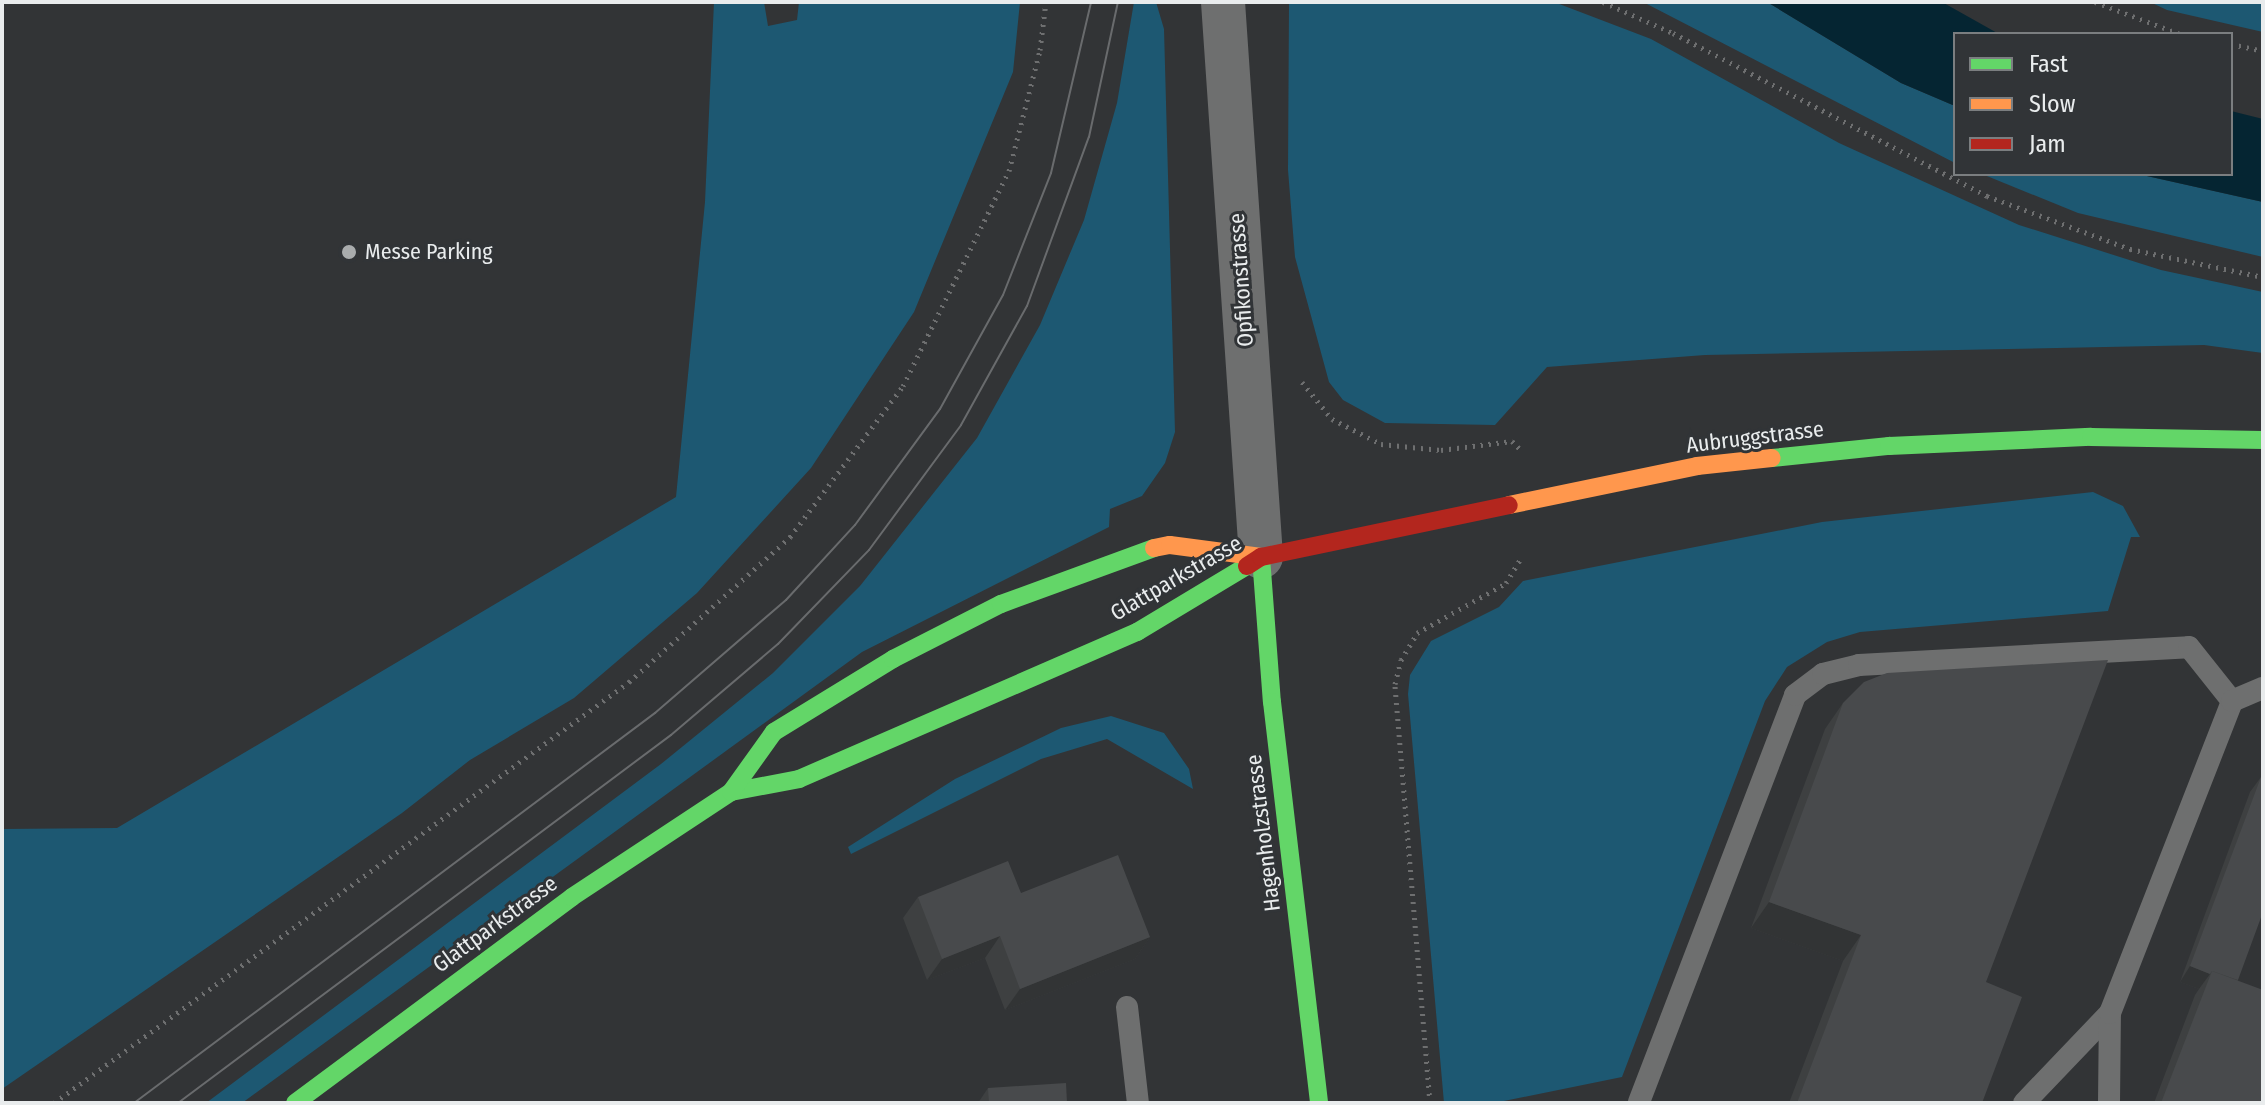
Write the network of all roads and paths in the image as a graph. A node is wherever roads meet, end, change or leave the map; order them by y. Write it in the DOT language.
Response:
graph roads {
  1 [pos="1046,2"];
  2 [pos="1223,2"];
  3 [pos="1603,2"];
  4 [pos="2095,2"];
  5 [pos="2175,32"];
  6 [pos="2233,44"];
  7 [pos="2263,51"];
  8 [pos="2263,277"];
  9 [pos="1312,392"];
  10 [pos="2263,440"];
  11 [pos="1560,491"];
  12 [pos="1261,557"];
  13 [pos="2263,688"];
  14 [pos="2232,701"];
  15 [pos="731,792"];
  16 [pos="1127,1007"];
  17 [pos="2110,1013"];
  18 [pos="1639,1102"];
  19 [pos="54,1103"];
  20 [pos="295,1103"];
  21 [pos="1138,1103"];
  22 [pos="1319,1103"];
  23 [pos="1430,1103"];
  24 [pos="2024,1103"];
  25 [pos="2109,1103"];
  1 -- 19 [label="path"];
  2 -- 12 [label="street, Opfikonstrasse"];
  3 -- 8 [label="path"];
  4 -- 5 [label="path"];
  6 -- 7 [label="path"];
  9 -- 11 [label="path"];
  10 -- 11 [label="street, Aubruggstrasse"];
  11 -- 12 [label="street, Aubruggstrasse"];
  11 -- 23 [label="path"];
  12 -- 15 [label="street, Glattparkstrasse"];
  12 -- 15 [label="street, Glattparkstrasse"];
  12 -- 22 [label="street, Hagenholzstrasse"];
  13 -- 14 [label="lane"];
  14 -- 17 [label="lane"];
  14 -- 18 [label="lane"];
  15 -- 20 [label="street, Glattparkstrasse"];
  16 -- 21 [label="lane"];
  17 -- 24 [label="lane"];
  17 -- 25 [label="lane"];
}
